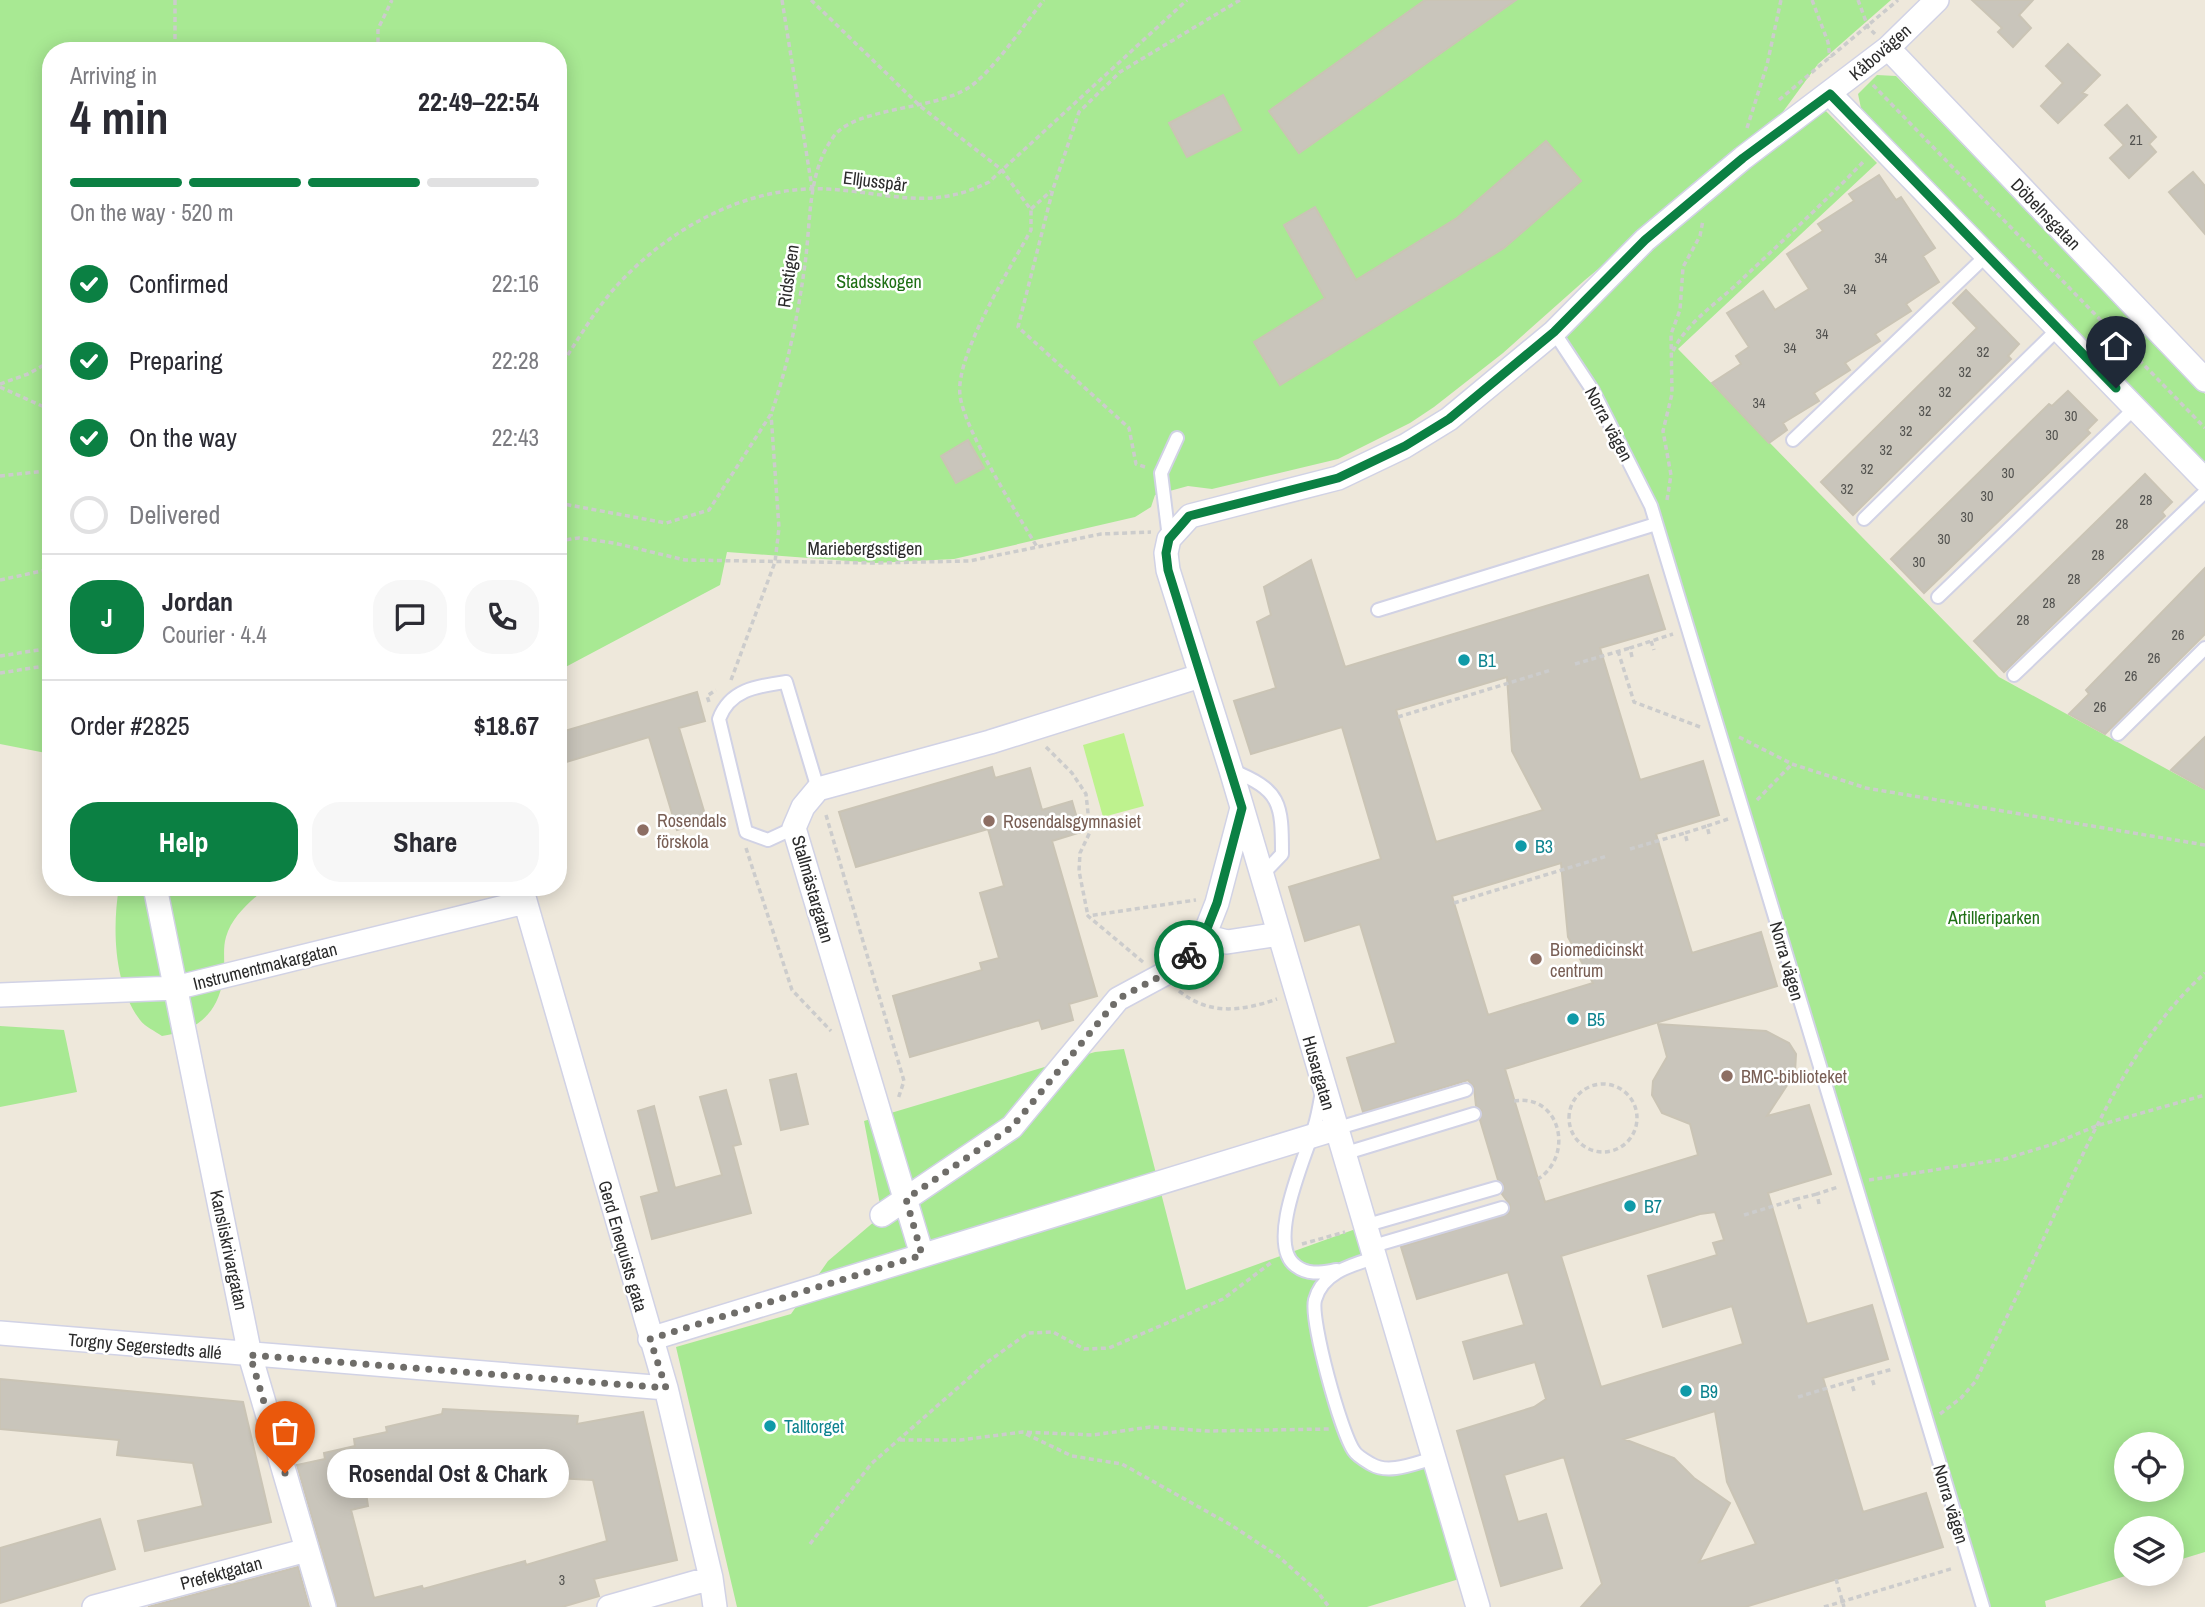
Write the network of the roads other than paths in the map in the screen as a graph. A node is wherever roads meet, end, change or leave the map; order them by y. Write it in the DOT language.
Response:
graph roads {
  1 [pos="1937,0"];
  2 [pos="1888,48"];
  3 [pos="1830,94"];
  4 [pos="1988,254"];
  5 [pos="2059,328"];
  6 [pos="1554,332"];
  7 [pos="2205,380"];
  8 [pos="2136,407"];
  9 [pos="1177,438"];
  10 [pos="1793,440"];
  11 [pos="2205,480"];
  12 [pos="2205,492"];
  13 [pos="1864,519"];
  14 [pos="1658,530"];
  15 [pos="1169,539"];
  16 [pos="1938,597"];
  17 [pos="1378,610"];
  18 [pos="2205,648"];
  19 [pos="2014,675"];
  20 [pos="1200,676"];
  21 [pos="2118,734"];
  22 [pos="1231,770"];
  23 [pos="818,789"];
  24 [pos="1242,808"];
  25 [pos="794,828"];
  26 [pos="1262,875"];
  27 [pos="157,896"];
  28 [pos="519,896"];
  29 [pos="523,896"];
  30 [pos="1279,934"];
  31 [pos="1204,936"];
  32 [pos="175,988"];
  33 [pos="0,995"];
  34 [pos="1323,1086"];
  35 [pos="1466,1090"];
  36 [pos="1474,1114"];
  37 [pos="1335,1129"];
  38 [pos="1312,1136"];
  39 [pos="1343,1154"];
  40 [pos="1496,1188"];
  41 [pos="906,1199"];
  42 [pos="1502,1208"];
  43 [pos="882,1215"];
  44 [pos="1369,1244"];
  45 [pos="922,1255"];
  46 [pos="1341,1270"];
  47 [pos="0,1333"];
  48 [pos="650,1339"];
  49 [pos="250,1355"];
  50 [pos="666,1388"];
  51 [pos="1434,1458"];
  52 [pos="307,1550"];
  53 [pos="711,1578"];
  54 [pos="94,1607"];
  55 [pos="324,1607"];
  56 [pos="609,1607"];
  57 [pos="715,1607"];
  58 [pos="1478,1607"];
  59 [pos="1983,1607"];
  1 -- 2 [label="street, Kåbovägen"];
  2 -- 3 [label="street, Kåbovägen"];
  2 -- 7 [label="street, Döbelnsgatan"];
  3 -- 4 [label="street"];
  3 -- 6 [label="street, Kåbovägen"];
  4 -- 5 [label="street"];
  4 -- 10 [label="lane"];
  5 -- 8 [label="street"];
  5 -- 13 [label="lane"];
  6 -- 14 [label="lane, Norra vägen"];
  6 -- 15 [label="street, Kåbovägen"];
  8 -- 11 [label="street"];
  8 -- 16 [label="lane"];
  9 -- 15 [label="lane"];
  12 -- 19 [label="lane"];
  14 -- 17 [label="lane"];
  14 -- 59 [label="lane, Norra vägen"];
  15 -- 20 [label="street, Husargatan"];
  18 -- 21 [label="lane"];
  20 -- 22 [label="street, Husargatan"];
  20 -- 23 [label="street"];
  22 -- 24 [label="street, Husargatan"];
  22 -- 26 [label="lane"];
  23 -- 25 [label="street, Stallmästargatan"];
  23 -- 25 [label="lane"];
  24 -- 26 [label="street, Husargatan"];
  24 -- 31 [label="street"];
  25 -- 41 [label="street, Stallmästargatan"];
  26 -- 30 [label="street, Husargatan"];
  27 -- 32 [label="street, Kansliskrivargatan"];
  28 -- 32 [label="street, Instrumentmakargatan"];
  29 -- 48 [label="street, Gerd Enequists gata"];
  30 -- 31 [label="street"];
  30 -- 34 [label="street, Husargatan"];
  31 -- 41 [label="street"];
  32 -- 33 [label="street, Instrumentmakargatan"];
  32 -- 49 [label="street, Kansliskrivargatan"];
  34 -- 37 [label="street, Husargatan"];
  34 -- 38 [label="lane"];
  35 -- 37 [label="lane"];
  36 -- 39 [label="lane"];
  37 -- 38 [label="street"];
  37 -- 39 [label="street, Husargatan"];
  38 -- 45 [label="street"];
  38 -- 46 [label="lane"];
  39 -- 44 [label="street, Husargatan"];
  40 -- 44 [label="lane"];
  41 -- 43 [label="street"];
  41 -- 45 [label="street, Stallmästargatan"];
  42 -- 44 [label="lane"];
  44 -- 46 [label="lane"];
  44 -- 51 [label="street, Husargatan"];
  45 -- 48 [label="street"];
  46 -- 51 [label="lane"];
  47 -- 49 [label="street, Torgny Segerstedts allé"];
  48 -- 50 [label="street, Gerd Enequists gata"];
  49 -- 50 [label="street, Torgny Segerstedts allé"];
  49 -- 52 [label="street, Kansliskrivargatan"];
  50 -- 53 [label="street, Gerd Enequists gata"];
  51 -- 58 [label="street, Husargatan"];
  52 -- 54 [label="street, Prefektgatan"];
  52 -- 55 [label="street, Kansliskrivargatan"];
  53 -- 56 [label="street"];
  53 -- 57 [label="street, Gerd Enequists gata"];
}
